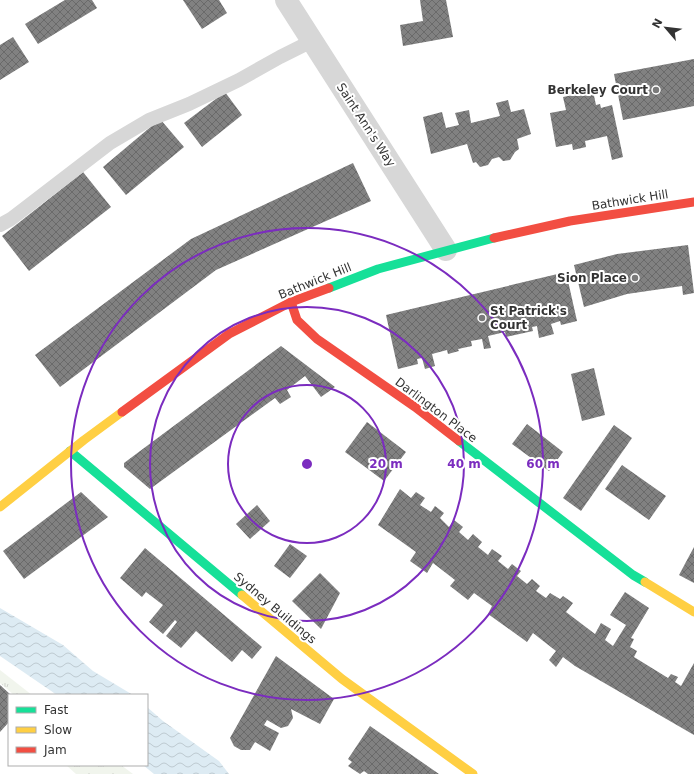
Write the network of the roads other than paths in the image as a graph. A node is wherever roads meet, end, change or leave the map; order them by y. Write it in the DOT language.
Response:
graph roads {
  1 [pos="286,0"];
  2 [pos="312,41"];
  3 [pos="694,202"];
  4 [pos="0,225"];
  5 [pos="446,250"];
  6 [pos="291,302"];
  7 [pos="70,452"];
  8 [pos="0,507"];
  9 [pos="694,612"];
  10 [pos="473,774"];
  1 -- 2 [label="street, Saint Ann's Way"];
  2 -- 4 [label="lane"];
  2 -- 5 [label="street, Saint Ann's Way"];
  3 -- 5 [label="street, Bathwick Hill"];
  5 -- 6 [label="street, Bathwick Hill"];
  6 -- 7 [label="street, Bathwick Hill"];
  6 -- 9 [label="street, Darlington Place"];
  7 -- 8 [label="street, Bathwick Hill"];
  7 -- 10 [label="street, Sydney Buildings"];
}
